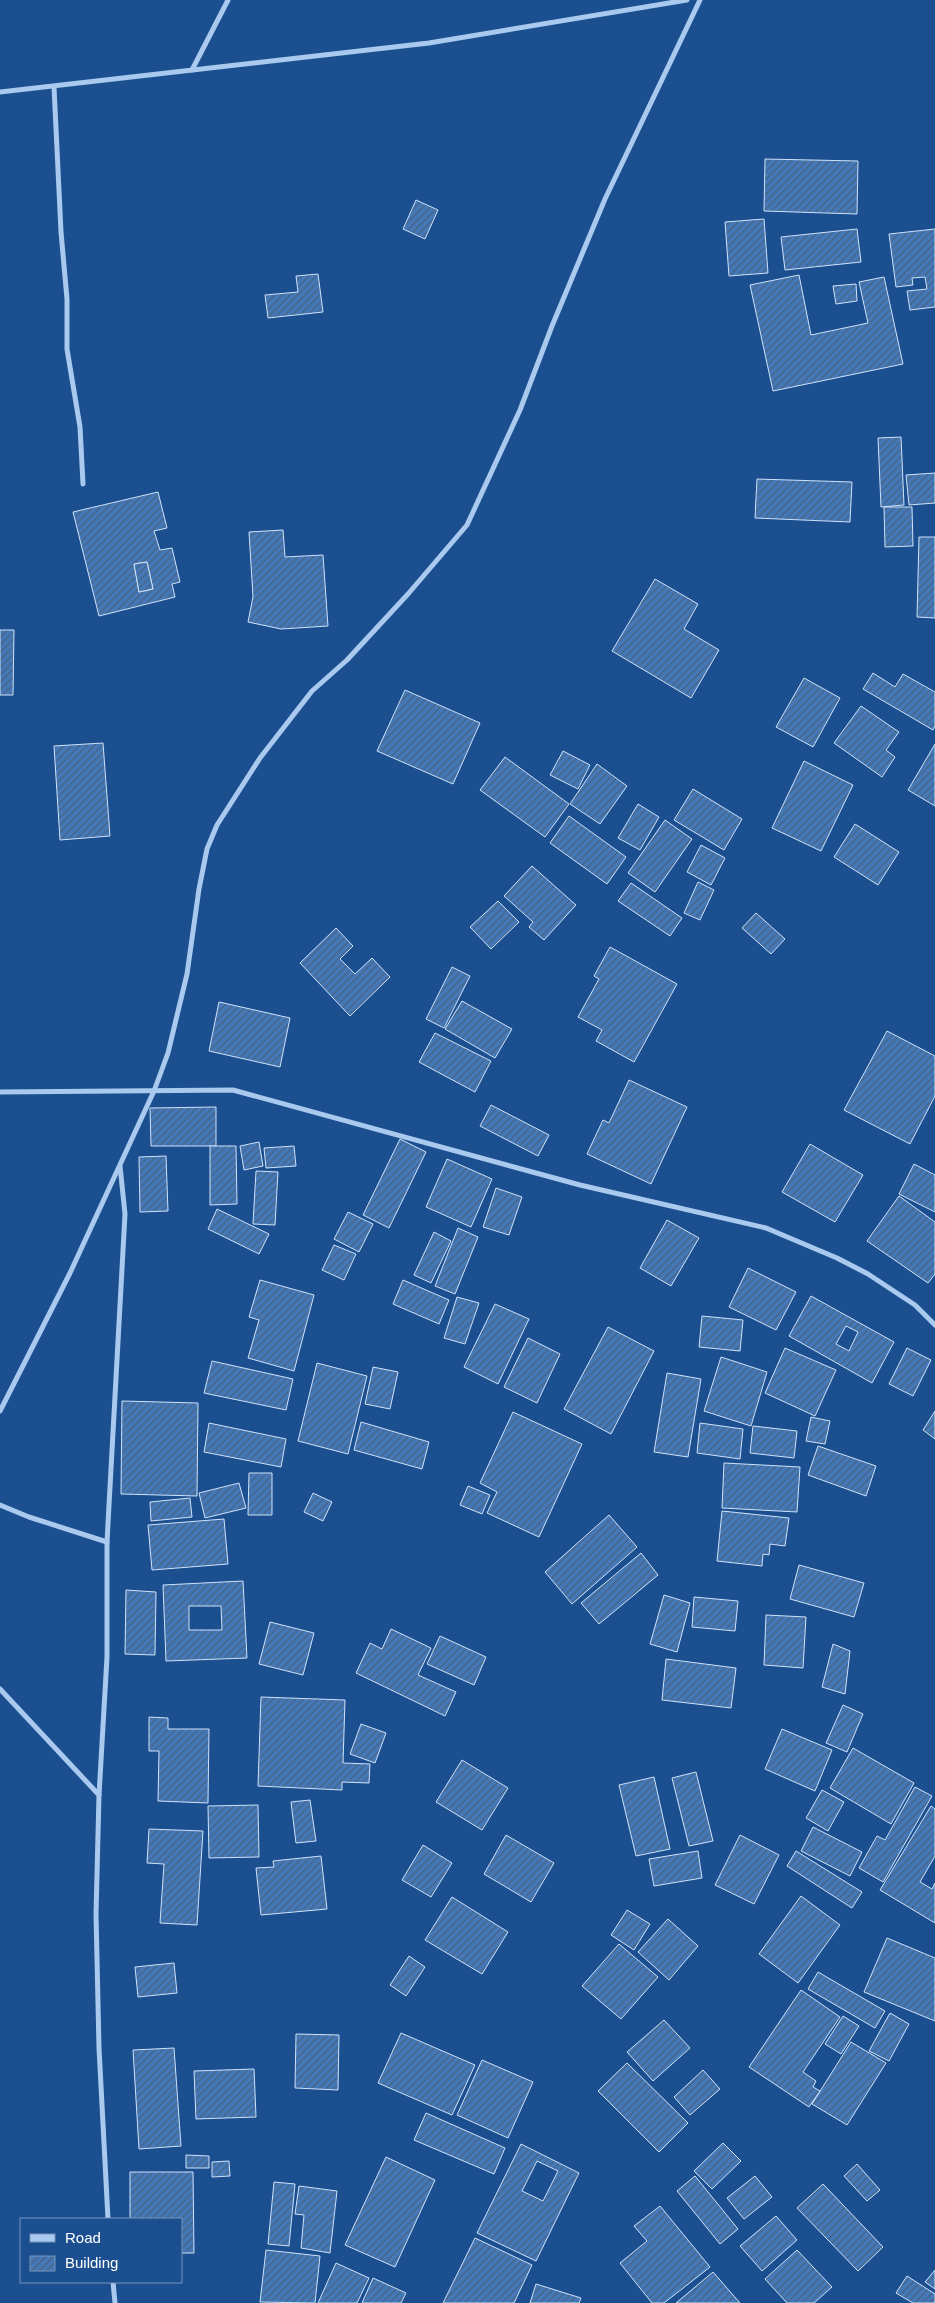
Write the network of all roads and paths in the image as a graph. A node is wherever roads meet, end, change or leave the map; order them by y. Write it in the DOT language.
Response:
graph roads {
  1 [pos="228,0"];
  2 [pos="687,0"];
  3 [pos="700,0"];
  4 [pos="192,70"];
  5 [pos="54,87"];
  6 [pos="0,92"];
  7 [pos="83,484"];
  8 [pos="154,1091"];
  9 [pos="0,1092"];
  10 [pos="120,1165"];
  11 [pos="935,1325"];
  12 [pos="0,1410"];
  13 [pos="0,1505"];
  14 [pos="107,1542"];
  15 [pos="0,1688"];
  16 [pos="99,1795"];
  17 [pos="108,2218"];
  18 [pos="113,2283"];
  19 [pos="115,2303"];
  1 -- 4 [label="street"];
  2 -- 4 [label="street"];
  3 -- 8 [label="street"];
  4 -- 5 [label="street"];
  5 -- 6 [label="street"];
  5 -- 7 [label="street"];
  8 -- 9 [label="street"];
  8 -- 10 [label="street"];
  8 -- 11 [label="street"];
  10 -- 12 [label="street"];
  10 -- 14 [label="street"];
  13 -- 14 [label="street"];
  14 -- 16 [label="street"];
  15 -- 16 [label="street"];
  16 -- 17 [label="street"];
  18 -- 19 [label="street"];
}
